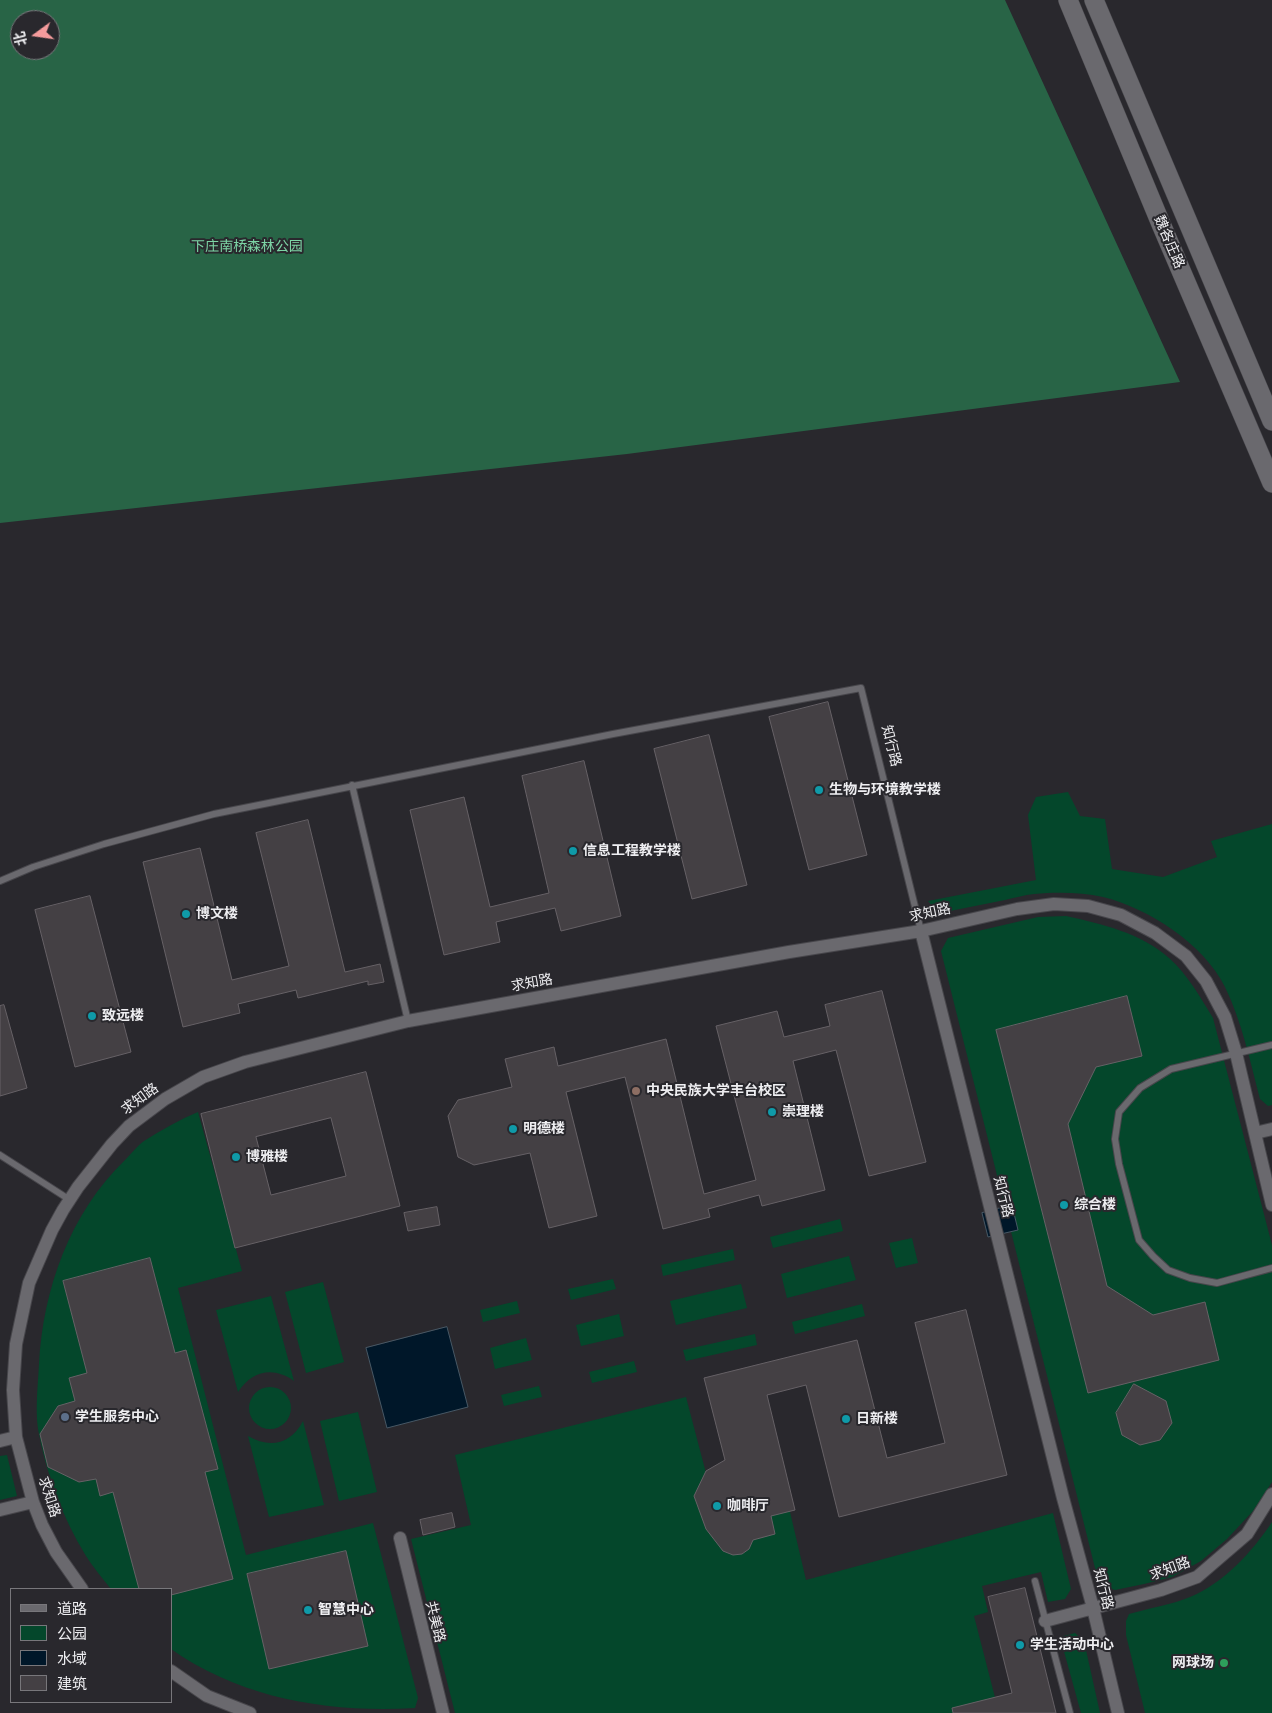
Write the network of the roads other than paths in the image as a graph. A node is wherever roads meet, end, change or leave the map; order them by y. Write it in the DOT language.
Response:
graph roads {
  1 [pos="1068,0"];
  2 [pos="1094,0"];
  3 [pos="1272,422"];
  4 [pos="1272,483"];
  5 [pos="352,785"];
  6 [pos="0,881"];
  7 [pos="921,931"];
  8 [pos="408,1021"];
  9 [pos="1272,1045"];
  10 [pos="1236,1054"];
  11 [pos="1272,1129"];
  12 [pos="1255,1133"];
  13 [pos="0,1155"];
  14 [pos="1269,1181"];
  15 [pos="70,1200"];
  16 [pos="1272,1205"];
  17 [pos="1272,1268"];
  18 [pos="16,1437"];
  19 [pos="0,1441"];
  20 [pos="1271,1497"];
  21 [pos="33,1502"];
  22 [pos="0,1510"];
  23 [pos="400,1538"];
  24 [pos="1035,1581"];
  25 [pos="81,1588"];
  26 [pos="1093,1608"];
  27 [pos="1045,1621"];
  28 [pos="172,1672"];
  29 [pos="250,1713"];
  30 [pos="443,1713"];
  31 [pos="1070,1713"];
  32 [pos="1118,1713"];
  1 -- 4 [label="main road, 魏各庄路"];
  2 -- 3 [label="main road, 魏各庄路"];
  5 -- 6 [label="lane"];
  5 -- 7 [label="lane, 知行路"];
  5 -- 8 [label="lane"];
  7 -- 8 [label="street, 求知路"];
  7 -- 10 [label="street, 求知路"];
  7 -- 26 [label="street, 知行路"];
  8 -- 15 [label="street, 求知路"];
  9 -- 10 [label="lane"];
  10 -- 12 [label="street, 求知路"];
  10 -- 17 [label="lane"];
  11 -- 12 [label="street"];
  12 -- 14 [label="street, 求知路"];
  13 -- 15 [label="lane"];
  14 -- 16 [label="street, 求知路"];
  15 -- 18 [label="street, 求知路"];
  18 -- 19 [label="street"];
  18 -- 21 [label="street, 求知路"];
  20 -- 26 [label="street, 求知路"];
  21 -- 22 [label="street"];
  21 -- 25 [label="street, 求知路"];
  23 -- 30 [label="street, 共美路"];
  24 -- 27 [label="lane"];
  26 -- 27 [label="street, 求知路"];
  26 -- 32 [label="street, 知行路"];
  27 -- 31 [label="lane"];
  28 -- 29 [label="street"];
}
